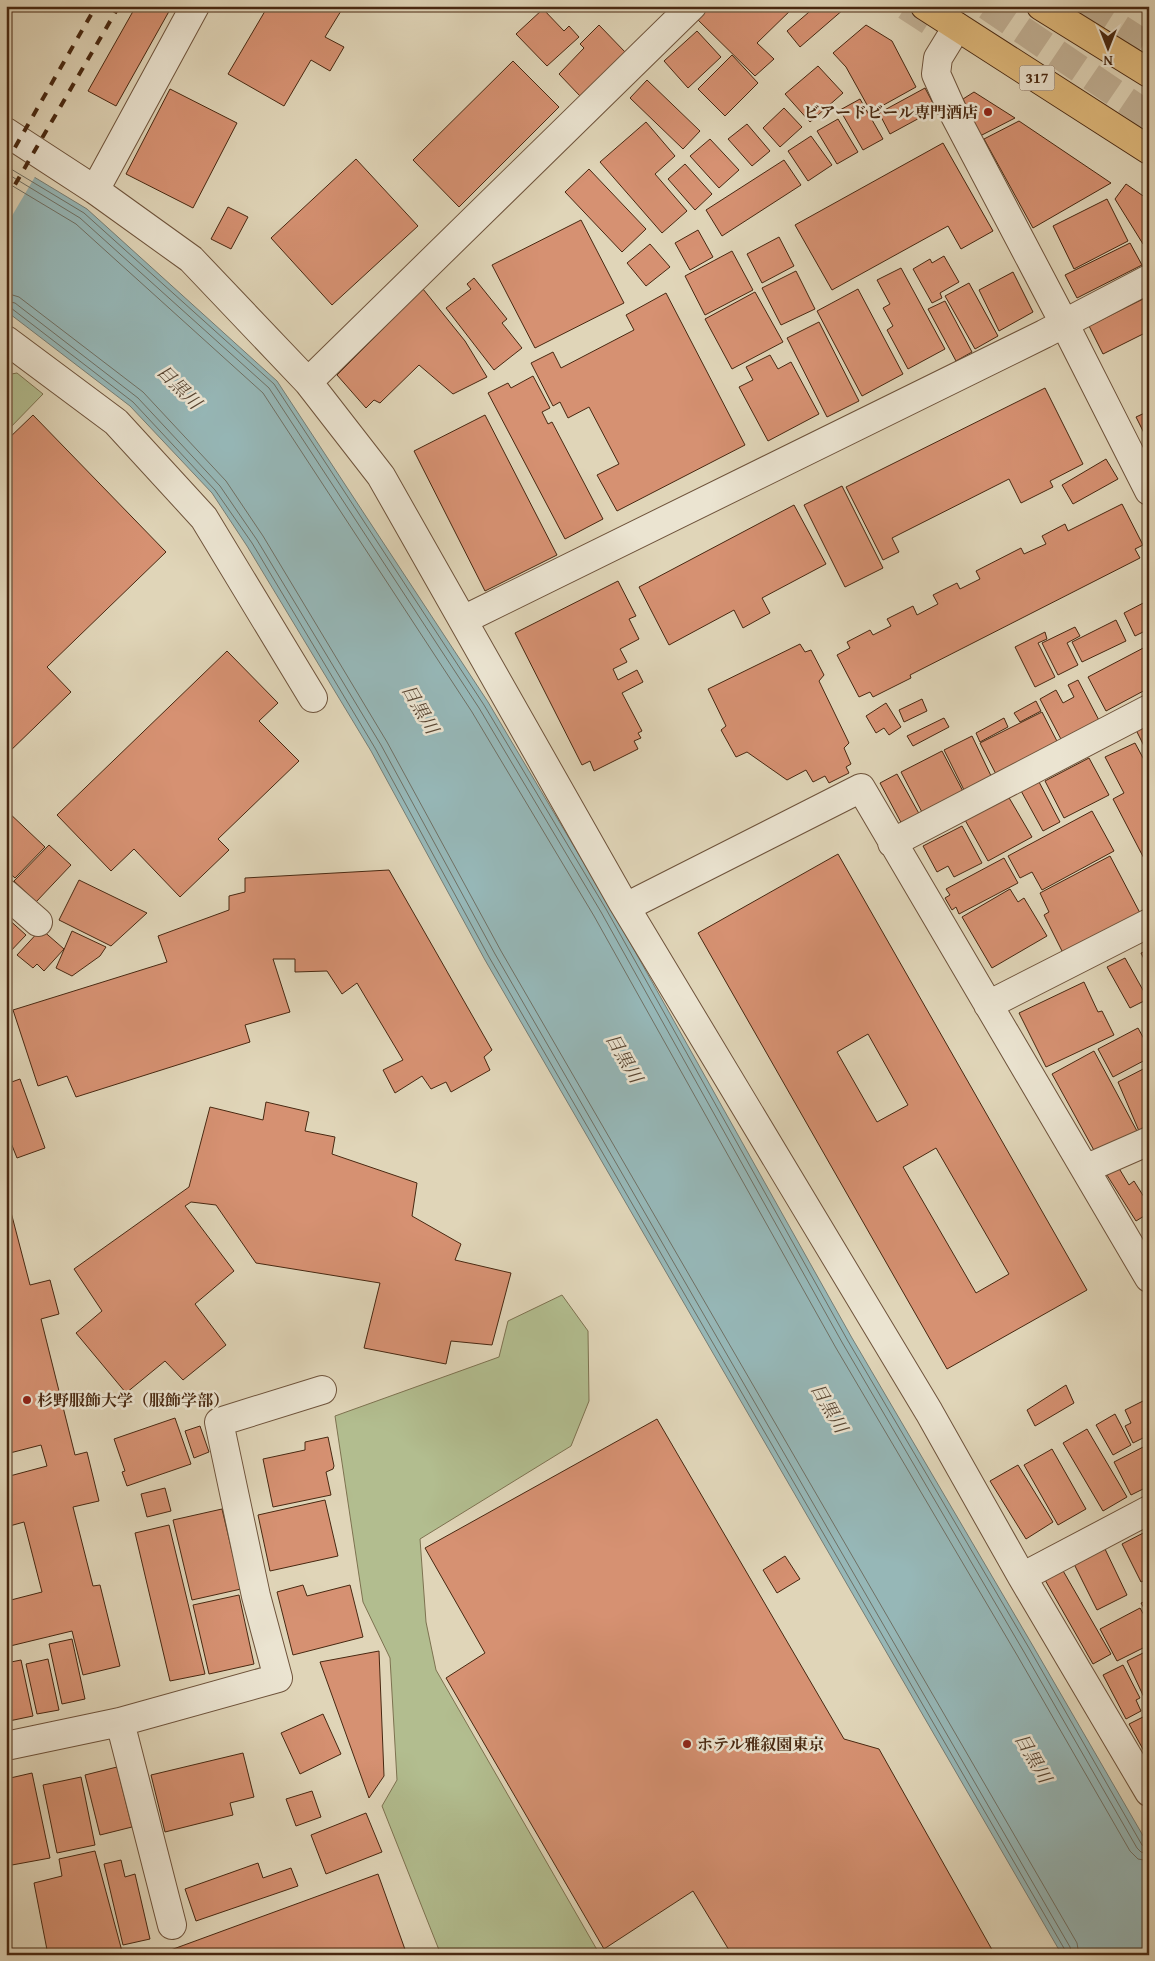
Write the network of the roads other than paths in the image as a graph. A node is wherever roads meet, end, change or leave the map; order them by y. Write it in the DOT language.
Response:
graph roads {
  1 [pos="195,6"];
  2 [pos="692,6"];
  3 [pos="925,6"];
  4 [pos="1058,10"];
  5 [pos="957,27"];
  6 [pos="1149,73"];
  7 [pos="6,132"];
  8 [pos="1149,150"];
  9 [pos="95,190"];
  10 [pos="1149,279"];
  11 [pos="1064,323"];
  12 [pos="6,340"];
  13 [pos="308,382"];
  14 [pos="1149,491"];
  15 [pos="463,620"];
  16 [pos="313,698"];
  17 [pos="1149,709"];
  18 [pos="892,843"];
  19 [pos="6,894"];
  20 [pos="626,907"];
  21 [pos="38,922"];
  22 [pos="1149,923"];
  23 [pos="988,1005"];
  24 [pos="1149,1141"];
  25 [pos="1085,1170"];
  26 [pos="1149,1278"];
  27 [pos="322,1390"];
  28 [pos="1149,1510"];
  29 [pos="1022,1577"];
  30 [pos="120,1722"];
  31 [pos="6,1746"];
  32 [pos="1149,1792"];
  33 [pos="172,1925"];
  1 -- 9 [label="street"];
  2 -- 13 [label="street"];
  3 -- 5 [label="main road, 317"];
  4 -- 6 [label="main road"];
  5 -- 8 [label="main road, 317"];
  5 -- 11 [label="street"];
  7 -- 9 [label="street"];
  9 -- 13 [label="street"];
  10 -- 11 [label="street"];
  11 -- 14 [label="street"];
  11 -- 15 [label="street"];
  12 -- 16 [label="street"];
  13 -- 15 [label="street"];
  15 -- 20 [label="street"];
  17 -- 18 [label="street"];
  18 -- 20 [label="street"];
  18 -- 23 [label="street"];
  19 -- 21 [label="street"];
  20 -- 29 [label="street"];
  22 -- 23 [label="street"];
  23 -- 25 [label="street"];
  24 -- 25 [label="street"];
  25 -- 26 [label="street"];
  27 -- 30 [label="street"];
  28 -- 29 [label="street"];
  29 -- 32 [label="street"];
  30 -- 31 [label="street"];
  30 -- 33 [label="street"];
}
